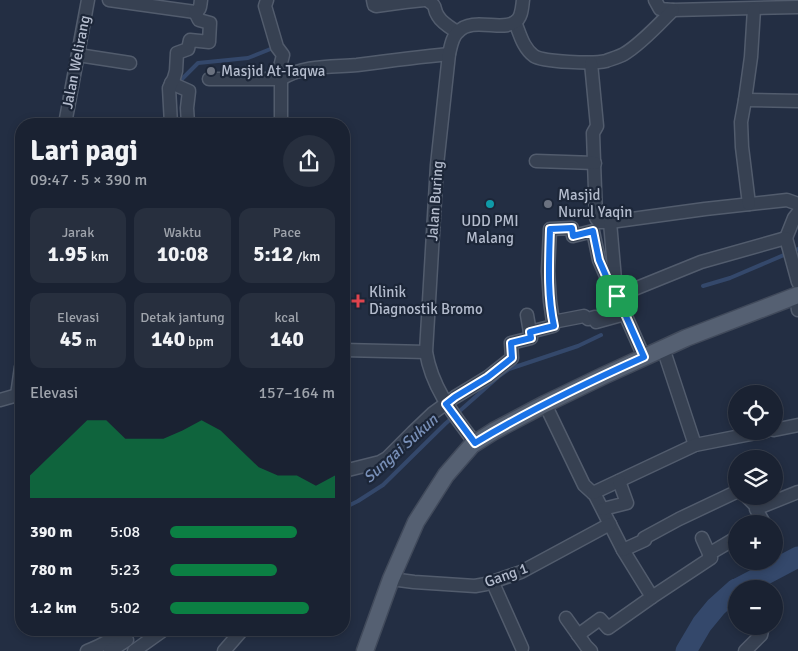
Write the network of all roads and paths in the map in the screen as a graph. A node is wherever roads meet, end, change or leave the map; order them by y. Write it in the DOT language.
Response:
graph roads {
  1 [pos="88,0"];
  2 [pos="109,0"];
  3 [pos="201,0"];
  4 [pos="267,0"];
  5 [pos="373,0"];
  6 [pos="523,0"];
  7 [pos="655,0"];
  8 [pos="430,1"];
  9 [pos="798,7"];
  10 [pos="754,9"];
  11 [pos="673,10"];
  12 [pos="195,12"];
  13 [pos="515,22"];
  14 [pos="457,32"];
  15 [pos="449,54"];
  16 [pos="78,55"];
  17 [pos="591,62"];
  18 [pos="130,64"];
  19 [pos="209,79"];
  20 [pos="279,79"];
  21 [pos="175,85"];
  22 [pos="746,100"];
  23 [pos="798,102"];
  24 [pos="66,118"];
  25 [pos="171,118"];
  26 [pos="188,118"];
  27 [pos="281,118"];
  28 [pos="536,161"];
  29 [pos="594,163"];
  30 [pos="795,203"];
  31 [pos="749,204"];
  32 [pos="796,216"];
  33 [pos="610,222"];
  34 [pos="789,247"];
  35 [pos="617,296"];
  36 [pos="798,296"];
  37 [pos="625,314"];
  38 [pos="527,315"];
  39 [pos="553,322"];
  40 [pos="530,332"];
  41 [pos="663,348"];
  42 [pos="350,350"];
  43 [pos="426,352"];
  44 [pos="644,357"];
  45 [pos="15,395"];
  46 [pos="0,400"];
  47 [pos="546,404"];
  48 [pos="448,407"];
  49 [pos="798,425"];
  50 [pos="783,428"];
  51 [pos="728,438"];
  52 [pos="475,443"];
  53 [pos="695,445"];
  54 [pos="350,470"];
  55 [pos="619,481"];
  56 [pos="798,492"];
  57 [pos="593,493"];
  58 [pos="728,496"];
  59 [pos="755,505"];
  60 [pos="758,508"];
  61 [pos="603,509"];
  62 [pos="759,515"];
  63 [pos="610,524"];
  64 [pos="702,538"];
  65 [pos="728,543"];
  66 [pos="623,550"];
  67 [pos="709,554"];
  68 [pos="391,579"];
  69 [pos="493,583"];
  70 [pos="652,597"];
  71 [pos="566,618"];
  72 [pos="578,635"];
  73 [pos="761,635"];
  74 [pos="116,636"];
  75 [pos="237,636"];
  76 [pos="126,638"];
  77 [pos="522,648"];
  78 [pos="87,651"];
  79 [pos="110,651"];
  80 [pos="224,651"];
  81 [pos="365,651"];
  82 [pos="591,651"];
  83 [pos="746,651"];
  1 -- 16 [label="street, Jalan Welirang"];
  2 -- 12 [label="street"];
  3 -- 12 [label="street"];
  4 -- 20 [label="street"];
  5 -- 8 [label="street"];
  6 -- 13 [label="street"];
  7 -- 11 [label="street"];
  8 -- 14 [label="street"];
  9 -- 10 [label="street"];
  10 -- 11 [label="street"];
  10 -- 22 [label="street"];
  11 -- 17 [label="street"];
  12 -- 21 [label="street"];
  13 -- 14 [label="street"];
  13 -- 17 [label="street"];
  14 -- 15 [label="street, Jalan Buring"];
  15 -- 20 [label="street"];
  15 -- 43 [label="street, Jalan Buring"];
  16 -- 18 [label="street"];
  16 -- 24 [label="street, Jalan Welirang"];
  17 -- 29 [label="street"];
  19 -- 20 [label="street"];
  20 -- 27 [label="street"];
  21 -- 25 [label="street"];
  21 -- 26 [label="street"];
  22 -- 23 [label="street"];
  22 -- 31 [label="street"];
  28 -- 29 [label="street"];
  29 -- 33 [label="street"];
  30 -- 31 [label="street"];
  30 -- 32 [label="street"];
  31 -- 33 [label="street"];
  32 -- 34 [label="street"];
  33 -- 35 [label="street"];
  34 -- 35 [label="street"];
  34 -- 36 [label="street"];
  35 -- 37 [label="street"];
  35 -- 39 [label="street"];
  36 -- 41 [label="main road"];
  37 -- 39 [label="street"];
  37 -- 44 [label="street"];
  38 -- 40 [label="street"];
  39 -- 40 [label="street"];
  40 -- 48 [label="street"];
  41 -- 44 [label="main road"];
  41 -- 53 [label="street"];
  42 -- 43 [label="street"];
  43 -- 48 [label="street, Jalan Buring"];
  44 -- 47 [label="main road"];
  45 -- 46 [label="street"];
  47 -- 52 [label="main road"];
  47 -- 57 [label="street"];
  48 -- 52 [label="street, Jalan Buring"];
  48 -- 54 [label="street"];
  49 -- 50 [label="street"];
  51 -- 53 [label="street"];
  52 -- 68 [label="main road"];
  53 -- 55 [label="street"];
  55 -- 57 [label="street"];
  55 -- 61 [label="street"];
  56 -- 60 [label="street"];
  57 -- 61 [label="street"];
  58 -- 66 [label="street"];
  59 -- 60 [label="street"];
  60 -- 62 [label="street"];
  61 -- 63 [label="street"];
  63 -- 66 [label="street"];
  63 -- 69 [label="street, Gang 1"];
  64 -- 67 [label="street"];
  65 -- 67 [label="street"];
  66 -- 70 [label="street"];
  67 -- 70 [label="street"];
  68 -- 69 [label="street, Gang 1"];
  68 -- 81 [label="main road"];
  69 -- 77 [label="street"];
  70 -- 72 [label="street"];
  71 -- 72 [label="street"];
  72 -- 82 [label="street"];
  73 -- 83 [label="street"];
  74 -- 78 [label="street"];
  75 -- 80 [label="street"];
  76 -- 79 [label="street"];
}
